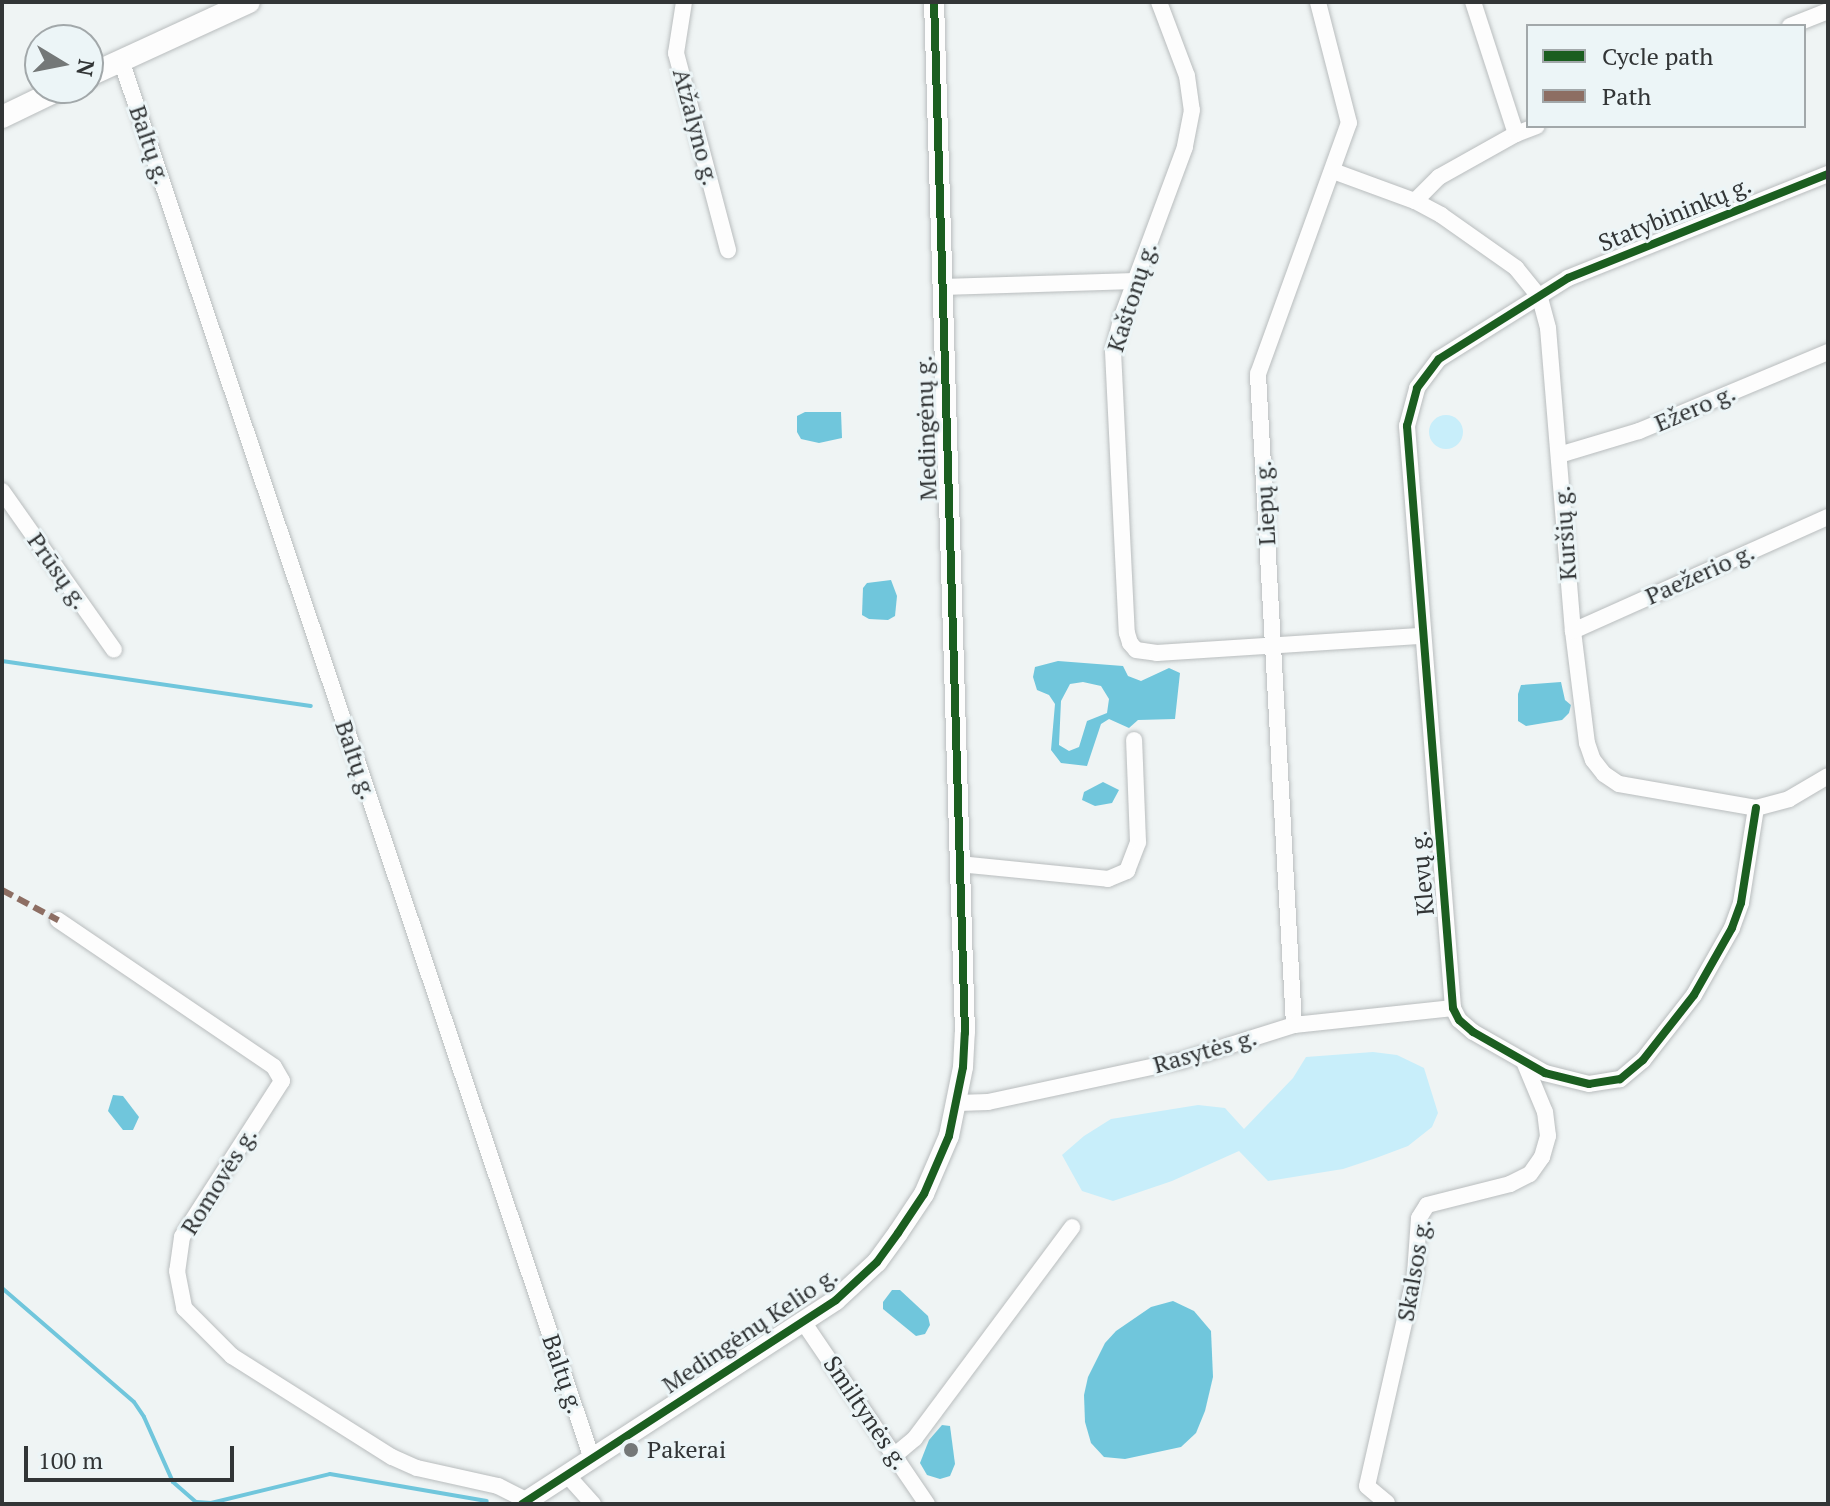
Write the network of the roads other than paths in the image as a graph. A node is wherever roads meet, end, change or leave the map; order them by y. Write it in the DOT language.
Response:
graph roads {
  1 [pos="249,2"];
  2 [pos="684,2"];
  3 [pos="934,2"];
  4 [pos="1159,2"];
  5 [pos="1318,2"];
  6 [pos="1473,2"];
  7 [pos="1828,11"];
  8 [pos="1795,24"];
  9 [pos="121,60"];
  10 [pos="104,68"];
  11 [pos="29,104"];
  12 [pos="2,117"];
  13 [pos="1532,128"];
  14 [pos="1516,134"];
  15 [pos="1333,171"];
  16 [pos="1828,174"];
  17 [pos="1415,201"];
  18 [pos="728,250"];
  19 [pos="1135,281"];
  20 [pos="942,287"];
  21 [pos="1540,298"];
  22 [pos="1828,352"];
  23 [pos="1559,455"];
  24 [pos="2,491"];
  25 [pos="1828,517"];
  26 [pos="1573,631"];
  27 [pos="1422,636"];
  28 [pos="1274,647"];
  29 [pos="114,650"];
  30 [pos="1134,740"];
  31 [pos="1828,776"];
  32 [pos="1756,808"];
  33 [pos="959,859"];
  34 [pos="58,920"];
  35 [pos="1453,1008"];
  36 [pos="1294,1025"];
  37 [pos="1525,1064"];
  38 [pos="958,1103"];
  39 [pos="1072,1227"];
  40 [pos="804,1323"];
  41 [pos="895,1455"];
  42 [pos="592,1459"];
  43 [pos="567,1475"];
  44 [pos="524,1503"];
  45 [pos="1387,1503"];
  46 [pos="593,1504"];
  47 [pos="927,1504"];
  1 -- 9 [label="main road"];
  2 -- 18 [label="street, Atžalyno g."];
  3 -- 20 [label="street, Medingėnų g."];
  4 -- 19 [label="street, Kaštonų g."];
  5 -- 15 [label="street, Liepų g."];
  6 -- 14 [label="street"];
  7 -- 8 [label="street"];
  9 -- 10 [label="main road"];
  9 -- 42 [label="street, Baltų g."];
  11 -- 12 [label="main road"];
  13 -- 14 [label="street"];
  14 -- 17 [label="street"];
  15 -- 17 [label="street, Kuršių g."];
  15 -- 28 [label="street, Liepų g."];
  16 -- 21 [label="street, Statybininkų g."];
  17 -- 21 [label="street, Kuršių g."];
  19 -- 20 [label="street"];
  19 -- 28 [label="street, Kaštonų g."];
  20 -- 33 [label="street, Medingėnų g."];
  21 -- 23 [label="street, Kuršių g."];
  21 -- 27 [label="street, Klevų g."];
  22 -- 23 [label="street, Ežero g."];
  23 -- 26 [label="street, Kuršių g."];
  24 -- 29 [label="street, Prūsų g."];
  25 -- 26 [label="street, Paežerio g."];
  26 -- 32 [label="street, Kuršių g."];
  27 -- 28 [label="street"];
  27 -- 35 [label="street, Klevų g."];
  28 -- 36 [label="street, Liepų g."];
  30 -- 33 [label="street"];
  31 -- 32 [label="street, Kuršių g."];
  32 -- 37 [label="street"];
  33 -- 38 [label="street, Medingėnų Kelio g."];
  34 -- 44 [label="street, Romovės g."];
  35 -- 36 [label="street, Rasytės g."];
  35 -- 37 [label="street"];
  36 -- 38 [label="street, Rasytės g."];
  37 -- 45 [label="street, Skalsos g."];
  38 -- 40 [label="street, Medingėnų Kelio g."];
  39 -- 41 [label="street"];
  40 -- 41 [label="street, Smiltynės g."];
  40 -- 42 [label="street, Medingėnų Kelio g."];
  41 -- 47 [label="street, Smiltynės g."];
  42 -- 43 [label="street, Medingėnų Kelio g."];
  43 -- 44 [label="street, Medingėnų Kelio g."];
  43 -- 46 [label="street"];
}
